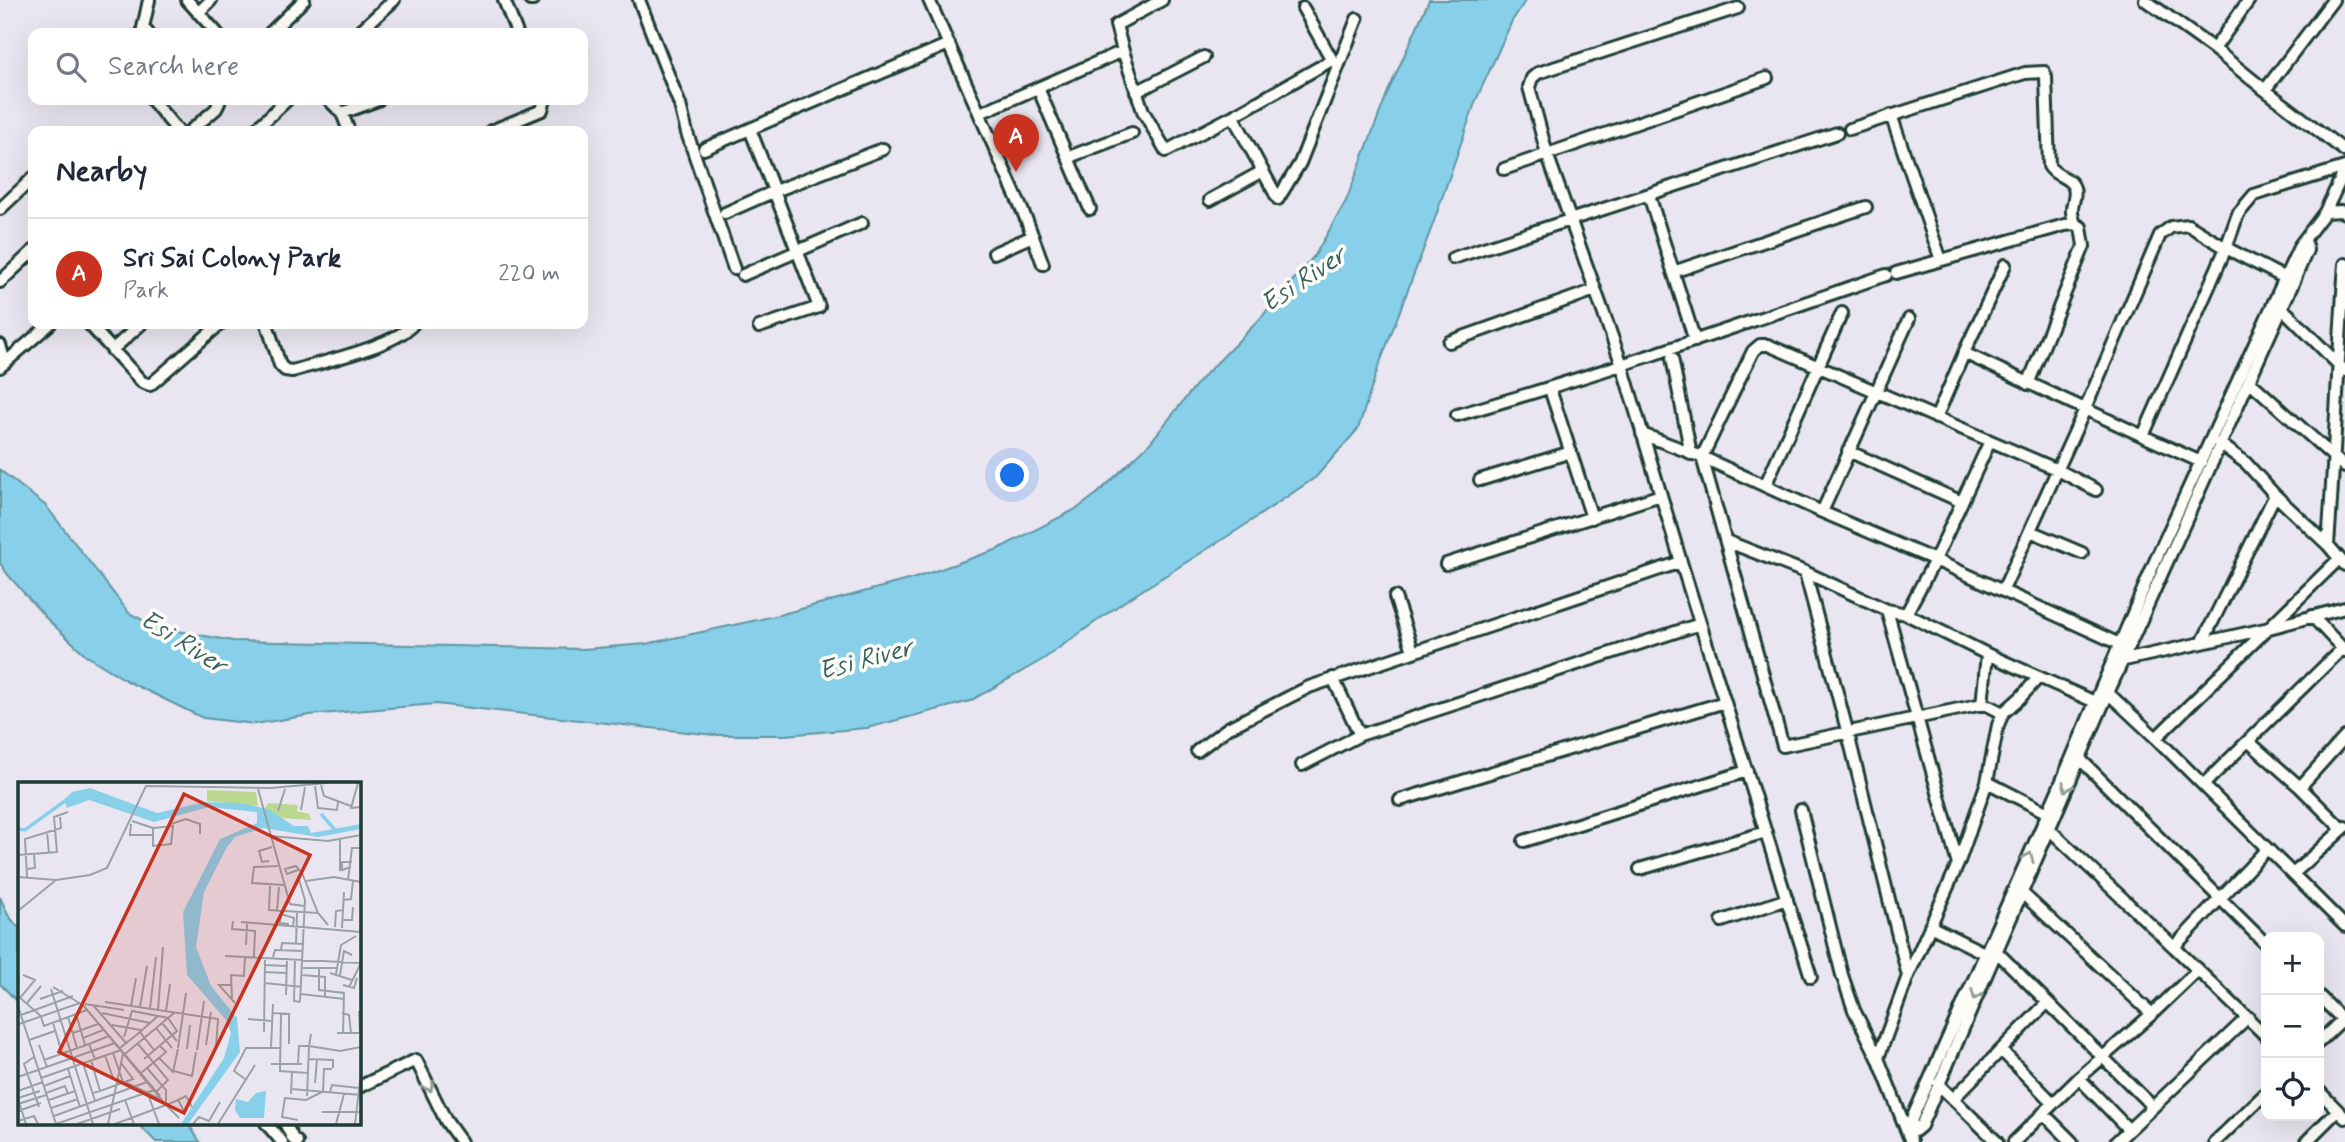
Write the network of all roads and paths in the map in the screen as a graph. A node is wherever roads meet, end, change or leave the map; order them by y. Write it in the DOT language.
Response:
graph roads {
  1 [pos="149,0"];
  2 [pos="187,0"];
  3 [pos="211,0"];
  4 [pos="304,0"];
  5 [pos="504,0"];
  6 [pos="639,0"];
  7 [pos="929,0"];
  8 [pos="1162,0"];
  9 [pos="2145,0"];
  10 [pos="2249,0"];
  11 [pos="2333,0"];
  12 [pos="386,3"];
  13 [pos="1303,8"];
  14 [pos="1738,8"];
  15 [pos="198,13"];
  16 [pos="1357,19"];
  17 [pos="144,28"];
  18 [pos="212,28"];
  19 [pos="275,28"];
  20 [pos="363,28"];
  21 [pos="515,28"];
  22 [pos="949,44"];
  23 [pos="2214,48"];
  24 [pos="1124,51"];
  25 [pos="1204,57"];
  26 [pos="1336,62"];
  27 [pos="1767,78"];
  28 [pos="1038,88"];
  29 [pos="2265,90"];
  30 [pos="1136,92"];
  31 [pos="156,105"];
  32 [pos="218,105"];
  33 [pos="280,105"];
  34 [pos="334,105"];
  35 [pos="364,105"];
  36 [pos="544,105"];
  37 [pos="342,113"];
  38 [pos="980,113"];
  39 [pos="1891,115"];
  40 [pos="1233,116"];
  41 [pos="174,126"];
  42 [pos="196,126"];
  43 [pos="259,126"];
  44 [pos="346,126"];
  45 [pos="503,126"];
  46 [pos="750,129"];
  47 [pos="1850,129"];
  48 [pos="1132,133"];
  49 [pos="1837,134"];
  50 [pos="704,149"];
  51 [pos="883,149"];
  52 [pos="2345,151"];
  53 [pos="1547,154"];
  54 [pos="1069,158"];
  55 [pos="1504,169"];
  56 [pos="2345,169"];
  57 [pos="1263,171"];
  58 [pos="28,183"];
  59 [pos="775,191"];
  60 [pos="1649,194"];
  61 [pos="1210,200"];
  62 [pos="1866,206"];
  63 [pos="0,209"];
  64 [pos="1090,209"];
  65 [pos="2325,212"];
  66 [pos="725,213"];
  67 [pos="2345,213"];
  68 [pos="1570,219"];
  69 [pos="862,223"];
  70 [pos="2075,224"];
  71 [pos="1033,236"];
  72 [pos="2305,239"];
  73 [pos="2227,248"];
  74 [pos="799,252"];
  75 [pos="994,253"];
  76 [pos="28,256"];
  77 [pos="1452,258"];
  78 [pos="1941,260"];
  79 [pos="1043,264"];
  80 [pos="2345,264"];
  81 [pos="2005,265"];
  82 [pos="1673,272"];
  83 [pos="2285,278"];
  84 [pos="0,282"];
  85 [pos="1595,290"];
  86 [pos="2282,308"];
  87 [pos="1842,313"];
  88 [pos="1909,319"];
  89 [pos="2343,325"];
  90 [pos="759,327"];
  91 [pos="44,329"];
  92 [pos="93,329"];
  93 [pos="135,329"];
  94 [pos="214,329"];
  95 [pos="269,329"];
  96 [pos="409,329"];
  97 [pos="1695,341"];
  98 [pos="1449,342"];
  99 [pos="0,345"];
  100 [pos="112,350"];
  101 [pos="1964,354"];
  102 [pos="1672,358"];
  103 [pos="2,365"];
  104 [pos="1622,365"];
  105 [pos="2341,367"];
  106 [pos="1818,368"];
  107 [pos="2249,381"];
  108 [pos="2028,384"];
  109 [pos="1550,388"];
  110 [pos="1877,393"];
  111 [pos="2085,410"];
  112 [pos="1457,415"];
  113 [pos="1936,418"];
  114 [pos="1642,434"];
  115 [pos="2143,436"];
  116 [pos="1990,441"];
  117 [pos="2219,443"];
  118 [pos="1848,451"];
  119 [pos="1571,452"];
  120 [pos="1697,456"];
  121 [pos="2334,456"];
  122 [pos="2201,462"];
  123 [pos="2345,467"];
  124 [pos="2058,470"];
  125 [pos="1480,480"];
  126 [pos="1765,486"];
  127 [pos="2095,490"];
  128 [pos="1661,495"];
  129 [pos="2275,495"];
  130 [pos="1962,502"];
  131 [pos="1822,512"];
  132 [pos="1592,517"];
  133 [pos="2030,531"];
  134 [pos="1726,541"];
  135 [pos="2328,545"];
  136 [pos="2082,553"];
  137 [pos="1936,560"];
  138 [pos="1681,562"];
  139 [pos="2342,562"];
  140 [pos="1446,564"];
  141 [pos="1805,572"];
  142 [pos="2003,590"];
  143 [pos="1395,597"];
  144 [pos="2345,608"];
  145 [pos="1887,610"];
  146 [pos="1906,614"];
  147 [pos="2312,616"];
  148 [pos="1700,624"];
  149 [pos="2265,629"];
  150 [pos="2202,643"];
  151 [pos="2124,646"];
  152 [pos="2344,650"];
  153 [pos="1413,651"];
  154 [pos="1987,654"];
  155 [pos="2118,661"];
  156 [pos="2039,677"];
  157 [pos="1333,678"];
  158 [pos="2108,693"];
  159 [pos="1725,702"];
  160 [pos="2095,702"];
  161 [pos="1982,705"];
  162 [pos="2003,713"];
  163 [pos="1916,717"];
  164 [pos="1848,734"];
  165 [pos="1360,735"];
  166 [pos="2345,737"];
  167 [pos="2156,738"];
  168 [pos="2248,741"];
  169 [pos="1197,751"];
  170 [pos="2080,759"];
  171 [pos="1302,765"];
  172 [pos="1747,771"];
  173 [pos="1987,782"];
  174 [pos="2203,785"];
  175 [pos="2300,787"];
  176 [pos="1400,800"];
  177 [pos="1801,810"];
  178 [pos="2048,813"];
  179 [pos="2344,828"];
  180 [pos="2049,829"];
  181 [pos="1766,832"];
  182 [pos="1524,841"];
  183 [pos="2267,849"];
  184 [pos="1958,864"];
  185 [pos="1640,869"];
  186 [pos="2293,874"];
  187 [pos="2021,892"];
  188 [pos="2220,898"];
  189 [pos="1787,899"];
  190 [pos="1722,920"];
  191 [pos="2344,923"];
  192 [pos="1930,926"];
  193 [pos="2261,939"];
  194 [pos="2174,947"];
  195 [pos="1990,952"];
  196 [pos="2197,971"];
  197 [pos="1908,976"];
  198 [pos="1811,977"];
  199 [pos="2324,1001"];
  200 [pos="2047,1003"];
  201 [pos="2152,1014"];
  202 [pos="2248,1017"];
  203 [pos="2344,1019"];
  204 [pos="2261,1031"];
  205 [pos="2324,1037"];
  206 [pos="2002,1051"];
  207 [pos="2103,1056"];
  208 [pos="1878,1058"];
  209 [pos="2079,1078"];
  210 [pos="1938,1084"];
  211 [pos="360,1087"];
  212 [pos="2324,1096"];
  213 [pos="2261,1098"];
  214 [pos="1953,1099"];
  215 [pos="2053,1103"];
  216 [pos="2152,1106"];
  217 [pos="2043,1113"];
  218 [pos="2341,1114"];
  219 [pos="267,1124"];
  220 [pos="286,1124"];
  221 [pos="2128,1129"];
  222 [pos="1912,1138"];
  223 [pos="282,1142"];
  224 [pos="297,1142"];
  225 [pos="461,1142"];
  226 [pos="1997,1142"];
  227 [pos="2014,1142"];
  228 [pos="2072,1142"];
  229 [pos="2116,1142"];
  230 [pos="2215,1142"];
  231 [pos="2306,1142"];
  1 -- 17 [label="street"];
  2 -- 15 [label="street"];
  3 -- 15 [label="street"];
  4 -- 19 [label="street"];
  5 -- 21 [label="street"];
  6 -- 74 [label="street"];
  7 -- 22 [label="street"];
  8 -- 24 [label="street"];
  9 -- 23 [label="street"];
  10 -- 23 [label="street"];
  11 -- 29 [label="street"];
  12 -- 20 [label="street"];
  13 -- 26 [label="street"];
  14 -- 53 [label="street"];
  15 -- 18 [label="street"];
  16 -- 26 [label="street"];
  22 -- 38 [label="street"];
  22 -- 46 [label="street"];
  23 -- 29 [label="street"];
  24 -- 28 [label="street"];
  24 -- 30 [label="street"];
  25 -- 30 [label="street"];
  26 -- 40 [label="street"];
  26 -- 57 [label="street"];
  27 -- 53 [label="street"];
  28 -- 38 [label="street"];
  28 -- 54 [label="street"];
  29 -- 52 [label="street"];
  30 -- 40 [label="street"];
  31 -- 41 [label="street"];
  32 -- 42 [label="street"];
  33 -- 43 [label="street"];
  34 -- 37 [label="street"];
  35 -- 37 [label="street"];
  36 -- 45 [label="street"];
  37 -- 44 [label="street"];
  38 -- 71 [label="street"];
  39 -- 47 [label="street"];
  39 -- 70 [label="street"];
  39 -- 78 [label="street"];
  40 -- 57 [label="street"];
  46 -- 50 [label="street"];
  46 -- 59 [label="street"];
  48 -- 54 [label="street"];
  49 -- 60 [label="street"];
  51 -- 59 [label="street"];
  53 -- 55 [label="street"];
  53 -- 68 [label="street"];
  54 -- 64 [label="street"];
  56 -- 65 [label="street"];
  56 -- 73 [label="street"];
  57 -- 61 [label="street"];
  58 -- 63 [label="street"];
  59 -- 66 [label="street"];
  59 -- 74 [label="street"];
  60 -- 68 [label="street"];
  60 -- 82 [label="street"];
  62 -- 82 [label="street"];
  65 -- 67 [label="street"];
  65 -- 72 [label="street"];
  68 -- 77 [label="street"];
  68 -- 85 [label="street"];
  69 -- 74 [label="street"];
  70 -- 78 [label="street"];
  70 -- 108 [label="street"];
  71 -- 75 [label="street"];
  71 -- 79 [label="street"];
  72 -- 83 [label="street"];
  72 -- 86 [label="street"];
  73 -- 83 [label="street"];
  73 -- 111 [label="street"];
  73 -- 115 [label="street"];
  74 -- 90 [label="street"];
  76 -- 84 [label="street"];
  78 -- 97 [label="street"];
  80 -- 89 [label="street"];
  81 -- 101 [label="street"];
  82 -- 97 [label="street"];
  83 -- 122 [label="street"];
  85 -- 98 [label="street"];
  85 -- 104 [label="street"];
  86 -- 105 [label="street"];
  86 -- 107 [label="street"];
  87 -- 106 [label="street"];
  88 -- 110 [label="street"];
  89 -- 105 [label="street"];
  91 -- 103 [label="street"];
  92 -- 100 [label="street"];
  93 -- 100 [label="street"];
  94 -- 100 [label="street"];
  95 -- 96 [label="street"];
  97 -- 104 [label="street"];
  99 -- 103 [label="street"];
  101 -- 108 [label="street"];
  101 -- 113 [label="street"];
  102 -- 120 [label="street"];
  104 -- 109 [label="street"];
  104 -- 114 [label="street"];
  105 -- 121 [label="street"];
  106 -- 110 [label="street"];
  106 -- 120 [label="street"];
  106 -- 126 [label="street"];
  107 -- 117 [label="street"];
  107 -- 121 [label="street"];
  108 -- 111 [label="street"];
  109 -- 112 [label="street"];
  109 -- 119 [label="street"];
  110 -- 113 [label="street"];
  110 -- 118 [label="street"];
  111 -- 115 [label="street"];
  111 -- 124 [label="street"];
  113 -- 116 [label="street"];
  114 -- 120 [label="street"];
  114 -- 128 [label="street"];
  115 -- 122 [label="street"];
  116 -- 124 [label="street"];
  116 -- 130 [label="street"];
  117 -- 129 [label="street"];
  117 -- 151 [label="street"];
  118 -- 130 [label="street"];
  118 -- 131 [label="street"];
  119 -- 125 [label="street"];
  119 -- 132 [label="street"];
  120 -- 126 [label="street"];
  120 -- 134 [label="street"];
  121 -- 123 [label="street"];
  121 -- 135 [label="street"];
  122 -- 151 [label="street"];
  124 -- 127 [label="street"];
  124 -- 133 [label="street"];
  126 -- 131 [label="street"];
  128 -- 132 [label="street"];
  128 -- 138 [label="street"];
  129 -- 135 [label="street"];
  129 -- 150 [label="street"];
  130 -- 137 [label="street"];
  131 -- 137 [label="street"];
  132 -- 140 [label="street"];
  133 -- 136 [label="street"];
  133 -- 142 [label="street"];
  134 -- 141 [label="street"];
  134 -- 164 [label="street"];
  135 -- 139 [label="street"];
  137 -- 142 [label="street"];
  137 -- 146 [label="street"];
  138 -- 148 [label="street"];
  138 -- 153 [label="street"];
  139 -- 149 [label="street"];
  141 -- 145 [label="street"];
  141 -- 164 [label="street"];
  142 -- 151 [label="street"];
  143 -- 153 [label="street"];
  144 -- 147 [label="street"];
  145 -- 146 [label="street"];
  145 -- 163 [label="street"];
  146 -- 154 [label="street"];
  147 -- 149 [label="street"];
  147 -- 152 [label="street"];
  148 -- 159 [label="street"];
  148 -- 165 [label="street"];
  149 -- 150 [label="street"];
  149 -- 167 [label="street"];
  150 -- 155 [label="street"];
  151 -- 155 [label="street"];
  152 -- 168 [label="street"];
  153 -- 157 [label="street"];
  154 -- 156 [label="street"];
  154 -- 161 [label="street"];
  155 -- 158 [label="street"];
  155 -- 160 [label="street"];
  156 -- 160 [label="street"];
  156 -- 162 [label="street"];
  157 -- 165 [label="street"];
  157 -- 169 [label="street"];
  158 -- 167 [label="street"];
  158 -- 170 [label="street"];
  159 -- 172 [label="street"];
  159 -- 176 [label="street"];
  160 -- 178 [label="street"];
  161 -- 162 [label="street"];
  161 -- 163 [label="street"];
  162 -- 173 [label="street"];
  163 -- 164 [label="street"];
  163 -- 184 [label="street"];
  164 -- 197 [label="street"];
  165 -- 171 [label="street"];
  166 -- 175 [label="street"];
  167 -- 174 [label="street"];
  168 -- 174 [label="street"];
  168 -- 175 [label="street"];
  170 -- 180 [label="street, one-way"];
  170 -- 188 [label="street"];
  172 -- 181 [label="street"];
  172 -- 182 [label="street"];
  173 -- 178 [label="street"];
  173 -- 184 [label="street"];
  174 -- 183 [label="street"];
  175 -- 179 [label="street"];
  177 -- 208 [label="street"];
  195 -- 178 [label="street, one-way"];
  179 -- 186 [label="street"];
  180 -- 187 [label="street"];
  180 -- 194 [label="street"];
  181 -- 185 [label="street"];
  181 -- 189 [label="street"];
  183 -- 186 [label="street"];
  183 -- 188 [label="street"];
  184 -- 192 [label="street"];
  186 -- 191 [label="street"];
  187 -- 195 [label="street"];
  187 -- 201 [label="street"];
  188 -- 193 [label="street"];
  188 -- 194 [label="street"];
  189 -- 190 [label="street"];
  189 -- 198 [label="street"];
  192 -- 195 [label="street"];
  192 -- 197 [label="street"];
  194 -- 196 [label="street"];
  195 -- 200 [label="street"];
  195 -- 210 [label="street, one-way"];
  195 -- 222 [label="street"];
  196 -- 201 [label="street"];
  196 -- 202 [label="street"];
  197 -- 208 [label="street"];
  199 -- 203 [label="street"];
  200 -- 206 [label="street"];
  200 -- 207 [label="street"];
  201 -- 207 [label="street"];
  202 -- 204 [label="street"];
  202 -- 216 [label="street"];
  203 -- 205 [label="street"];
  206 -- 214 [label="street"];
  206 -- 215 [label="street"];
  207 -- 209 [label="street"];
  207 -- 216 [label="street"];
  208 -- 222 [label="street"];
  209 -- 215 [label="street"];
  209 -- 221 [label="street"];
  210 -- 214 [label="street"];
  210 -- 222 [label="street"];
  211 -- 225 [label="street, one-way"];
  212 -- 218 [label="street"];
  213 -- 230 [label="street"];
  214 -- 226 [label="street"];
  215 -- 217 [label="street"];
  216 -- 221 [label="street"];
  217 -- 227 [label="street"];
  217 -- 228 [label="street"];
  218 -- 231 [label="street"];
  219 -- 223 [label="street"];
  220 -- 224 [label="street"];
  221 -- 229 [label="street"];
}
